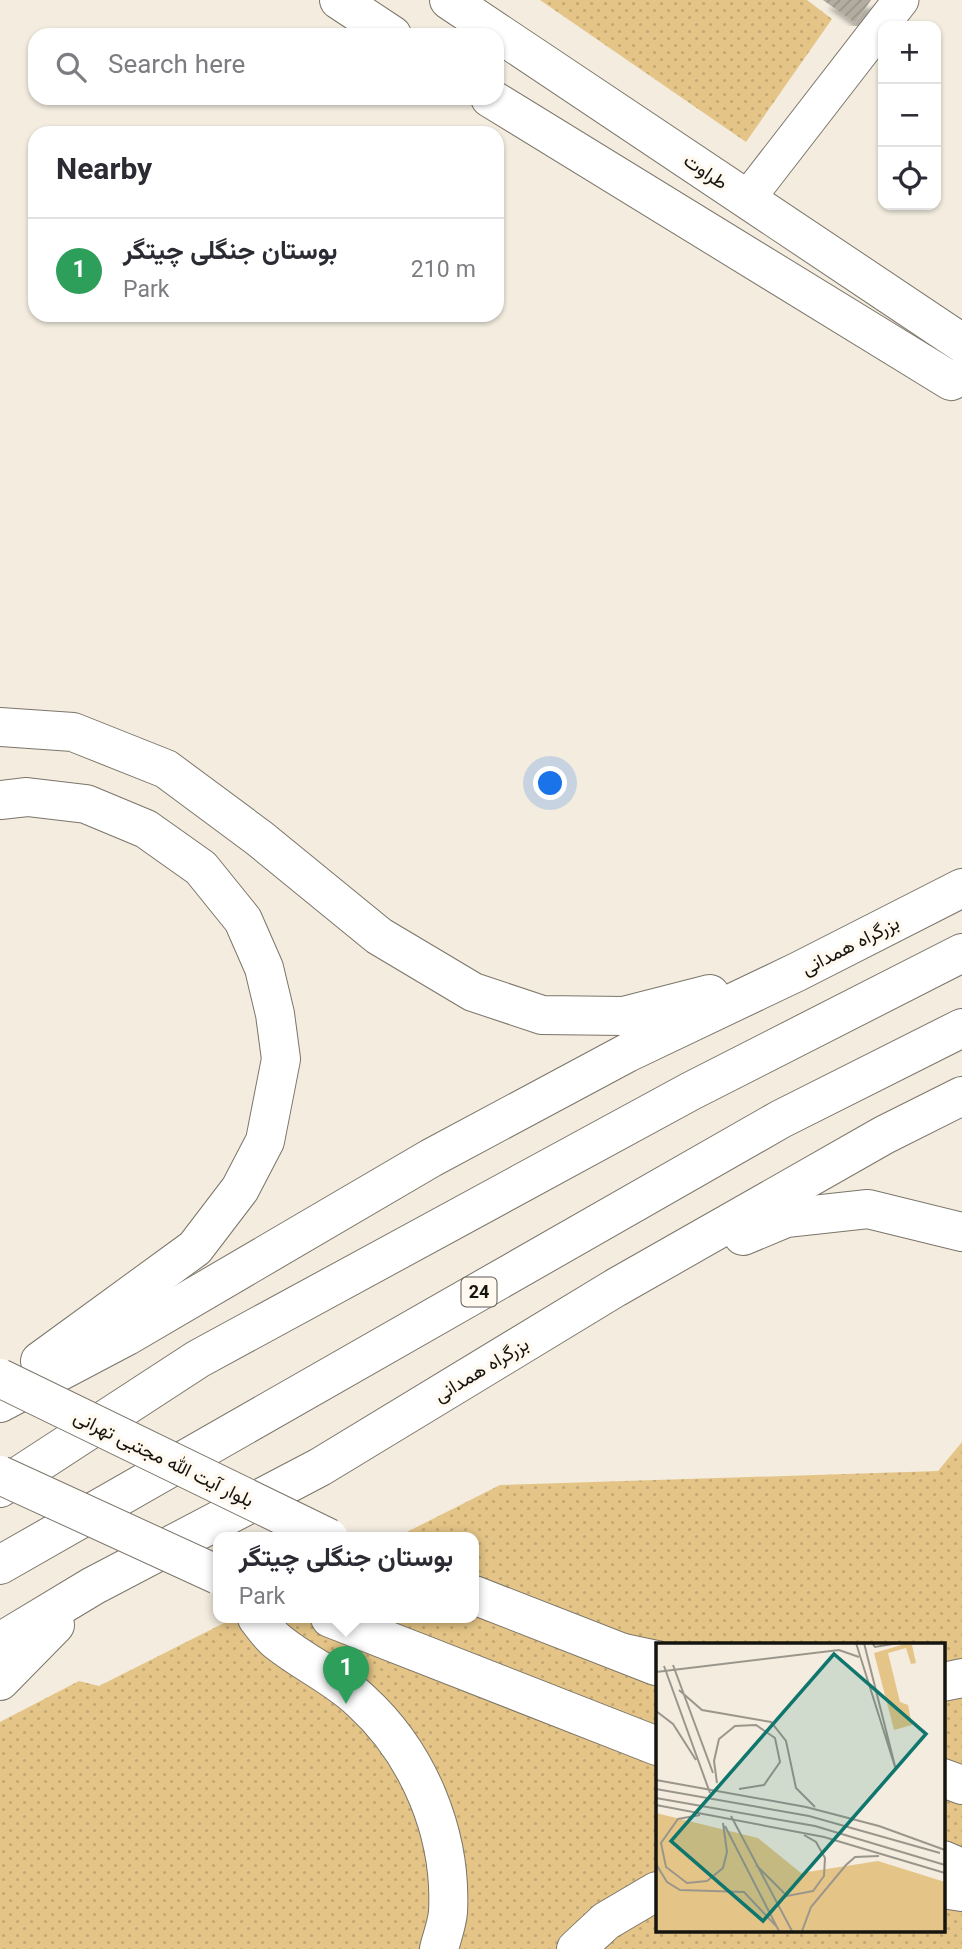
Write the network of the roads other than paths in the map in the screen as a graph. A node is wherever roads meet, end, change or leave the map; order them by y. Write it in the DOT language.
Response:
graph roads {
  1 [pos="339,0"];
  2 [pos="901,0"];
  3 [pos="381,28"];
  4 [pos="504,43"];
  5 [pos="501,105"];
  6 [pos="747,199"];
  7 [pos="962,343"];
  8 [pos="962,376"];
  9 [pos="0,727"];
  10 [pos="0,800"];
  11 [pos="962,888"];
  12 [pos="962,953"];
  13 [pos="797,972"];
  14 [pos="962,1028"];
  15 [pos="962,1096"];
  16 [pos="962,1232"];
  17 [pos="615,1288"];
  18 [pos="0,1378"];
  19 [pos="0,1394"];
  20 [pos="0,1403"];
  21 [pos="0,1475"];
  22 [pos="0,1488"];
  23 [pos="316,1532"];
  24 [pos="0,1565"];
  25 [pos="213,1573"];
  26 [pos="93,1586"];
  27 [pos="479,1597"];
  28 [pos="261,1623"];
  29 [pos="343,1623"];
  30 [pos="0,1642"];
  31 [pos="646,1660"];
  32 [pos="962,1678"];
  33 [pos="0,1681"];
  34 [pos="944,1682"];
  35 [pos="656,1746"];
  36 [pos="944,1778"];
  37 [pos="962,1785"];
  38 [pos="944,1860"];
  39 [pos="962,1868"];
  40 [pos="944,1889"];
  41 [pos="656,1892"];
  42 [pos="962,1892"];
  43 [pos="439,1949"];
  44 [pos="576,1949"];
  1 -- 3 [label="main road"];
  2 -- 6 [label="street"];
  4 -- 6 [label="main road, طراوت"];
  5 -- 8 [label="main road"];
  6 -- 7 [label="main road, طراوت"];
  9 -- 13 [label="main road"];
  10 -- 19 [label="main road"];
  11 -- 13 [label="main road, بزرگراه همدانی"];
  12 -- 22 [label="main road"];
  13 -- 20 [label="main road, بزرگراه همدانی"];
  14 -- 24 [label="main road, 24"];
  15 -- 17 [label="main road, بزرگراه همدانی"];
  16 -- 17 [label="main road"];
  17 -- 26 [label="main road, بزرگراه همدانی"];
  18 -- 23 [label="main road, بلوار آیت الله مجتبی تهرانی, bridge"];
  21 -- 25 [label="main road, bridge"];
  26 -- 30 [label="main road, بزرگراه همدانی"];
  26 -- 33 [label="main road"];
  27 -- 31 [label="main road"];
  28 -- 43 [label="main road"];
  29 -- 35 [label="main road"];
  32 -- 34 [label="main road"];
  36 -- 37 [label="main road"];
  38 -- 39 [label="main road"];
  40 -- 42 [label="main road"];
  41 -- 44 [label="main road"];
}
